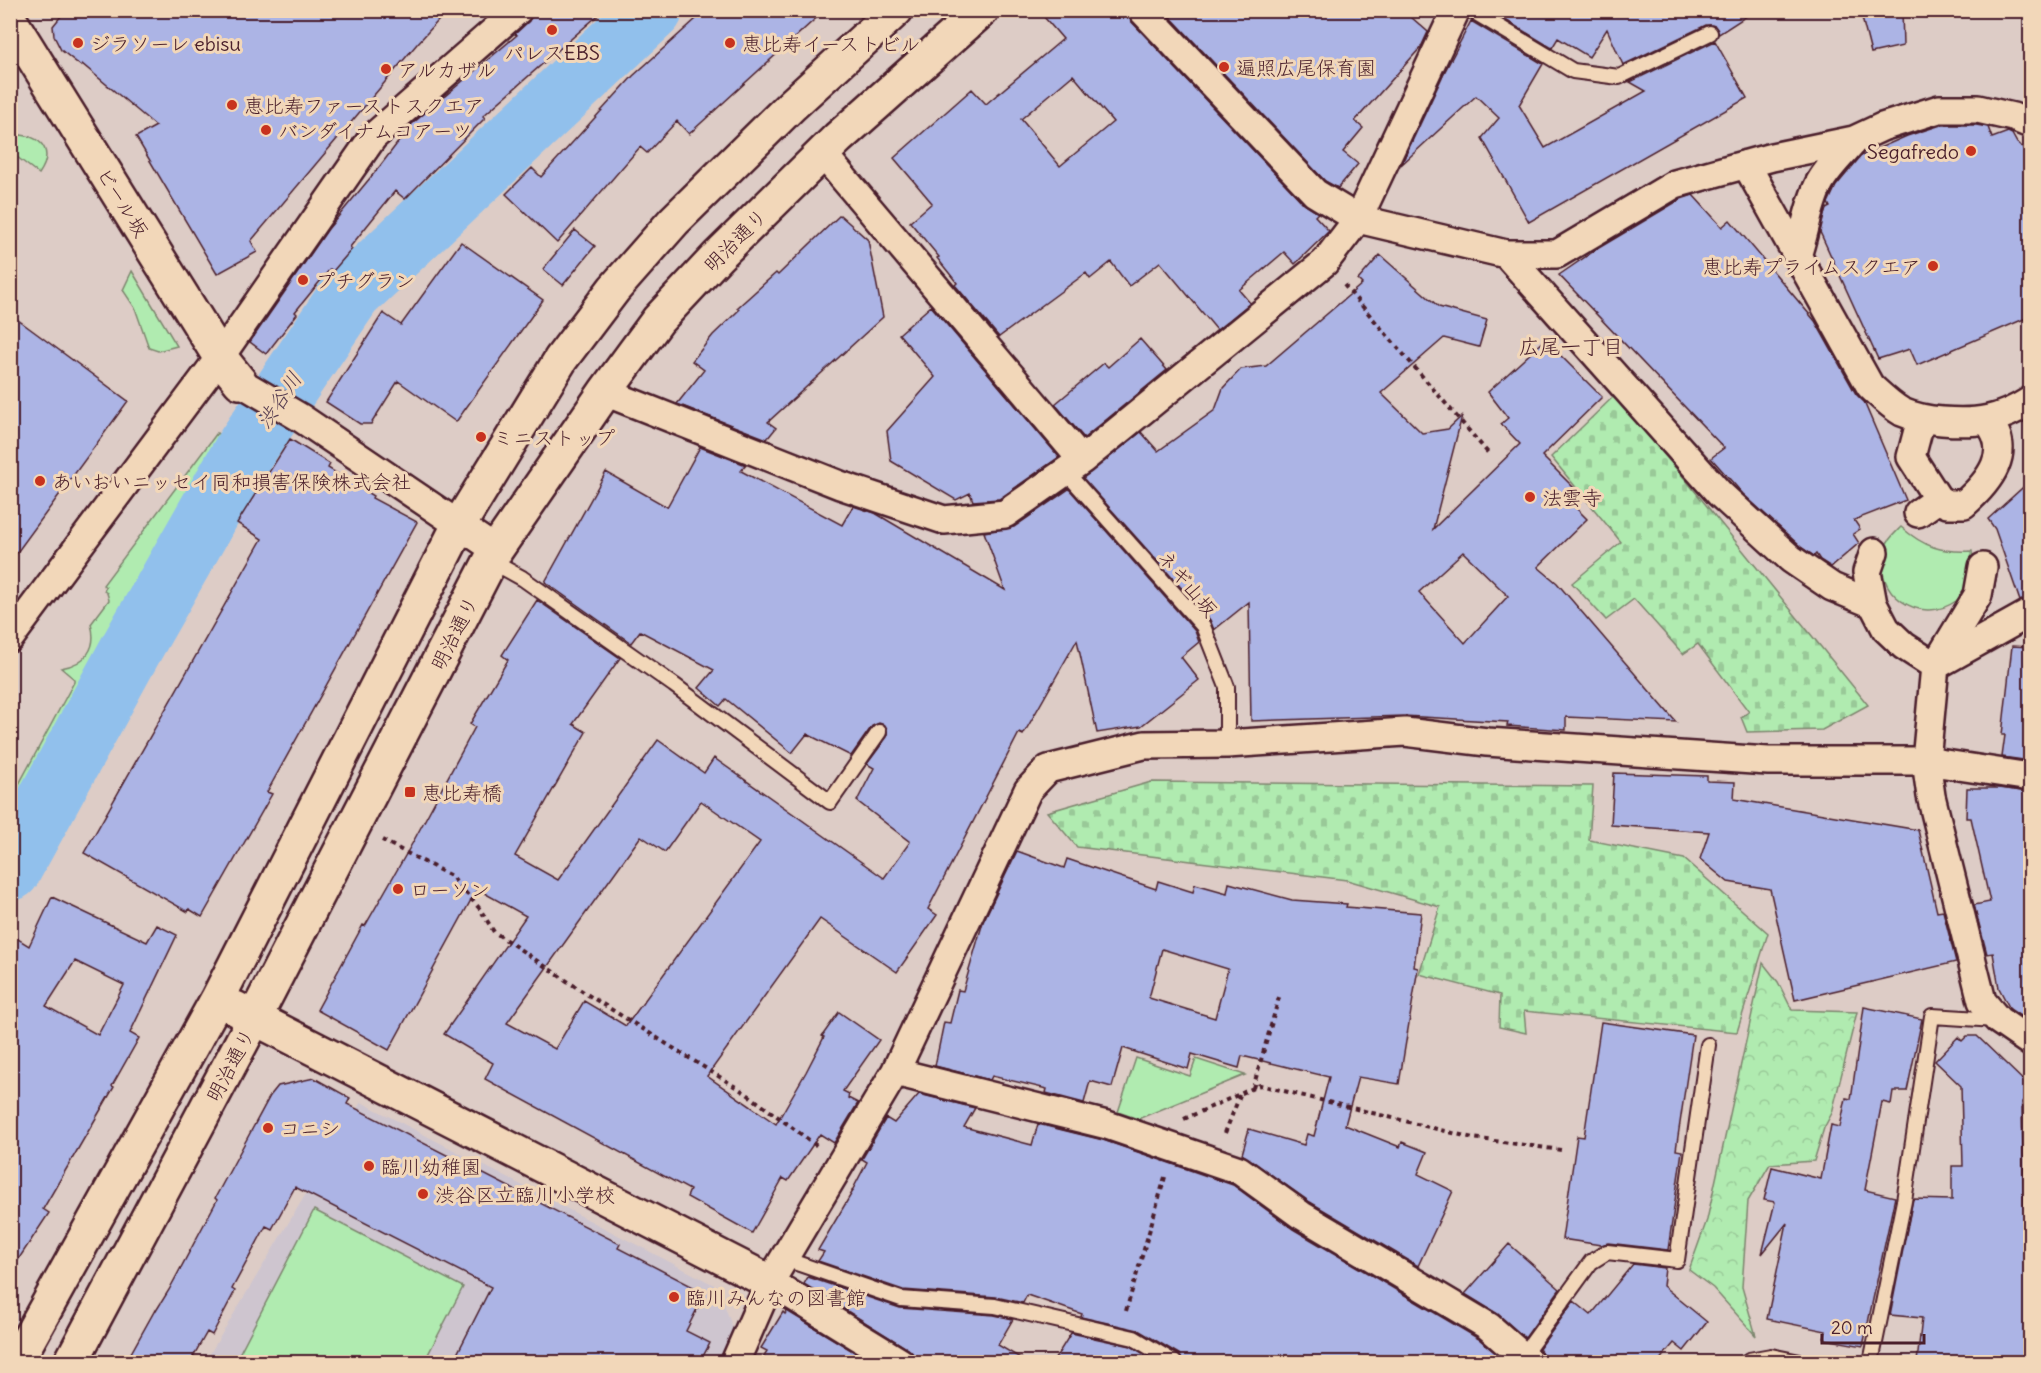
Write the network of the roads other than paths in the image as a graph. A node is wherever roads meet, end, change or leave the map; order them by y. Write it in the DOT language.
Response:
graph roads {
  1 [pos="518,10"];
  2 [pos="896,10"];
  3 [pos="982,10"];
  4 [pos="1142,10"];
  5 [pos="1456,10"];
  6 [pos="1471,10"];
  7 [pos="16,22"];
  8 [pos="1710,33"];
  9 [pos="2031,124"];
  10 [pos="1854,140"];
  11 [pos="823,154"];
  12 [pos="1746,164"];
  13 [pos="1359,219"];
  14 [pos="1506,254"];
  15 [pos="1797,256"];
  16 [pos="220,357"];
  17 [pos="240,382"];
  18 [pos="605,392"];
  19 [pos="2031,401"];
  20 [pos="1921,419"];
  21 [pos="1987,421"];
  22 [pos="1073,466"];
  23 [pos="459,525"];
  24 [pos="1874,552"];
  25 [pos="494,555"];
  26 [pos="1983,567"];
  27 [pos="1873,604"];
  28 [pos="2031,613"];
  29 [pos="10,638"];
  30 [pos="1935,666"];
  31 [pos="879,732"];
  32 [pos="1227,744"];
  33 [pos="1926,761"];
  34 [pos="2031,777"];
  35 [pos="218,998"];
  36 [pos="254,1018"];
  37 [pos="1998,1020"];
  38 [pos="2031,1042"];
  39 [pos="1708,1045"];
  40 [pos="895,1072"];
  41 [pos="778,1270"];
  42 [pos="1525,1360"];
  43 [pos="16,1362"];
  44 [pos="71,1362"];
  45 [pos="735,1362"];
  46 [pos="900,1362"];
  47 [pos="1174,1362"];
  48 [pos="1747,1362"];
  49 [pos="1800,1362"];
  50 [pos="1871,1362"];
  1 -- 16 [label="street"];
  2 -- 23 [label="main road"];
  3 -- 11 [label="main road, 明治通り"];
  4 -- 13 [label="street"];
  5 -- 13 [label="street"];
  6 -- 8 [label="lane"];
  7 -- 16 [label="main road, ビール坂"];
  9 -- 10 [label="street"];
  10 -- 12 [label="street"];
  10 -- 15 [label="street"];
  11 -- 18 [label="main road, 明治通り"];
  11 -- 22 [label="street"];
  12 -- 14 [label="street"];
  12 -- 15 [label="street"];
  13 -- 14 [label="street"];
  13 -- 22 [label="street"];
  14 -- 27 [label="street"];
  15 -- 20 [label="street"];
  16 -- 17 [label="main road, ビール坂"];
  16 -- 29 [label="street"];
  17 -- 23 [label="street"];
  18 -- 22 [label="street"];
  18 -- 25 [label="main road, 明治通り"];
  19 -- 21 [label="street"];
  20 -- 21 [label="street"];
  20 -- 21 [label="street"];
  22 -- 32 [label="lane, ネギ山坂"];
  23 -- 25 [label="street"];
  23 -- 35 [label="main road"];
  24 -- 27 [label="street"];
  25 -- 31 [label="lane"];
  25 -- 36 [label="main road, 明治通り"];
  26 -- 30 [label="street"];
  27 -- 30 [label="street"];
  28 -- 30 [label="street"];
  30 -- 33 [label="street"];
  32 -- 33 [label="street"];
  32 -- 40 [label="street"];
  33 -- 34 [label="street"];
  33 -- 37 [label="street"];
  35 -- 36 [label="main road"];
  35 -- 43 [label="main road"];
  36 -- 41 [label="main road"];
  36 -- 44 [label="main road, 明治通り"];
  37 -- 38 [label="street"];
  37 -- 50 [label="lane"];
  39 -- 42 [label="lane"];
  40 -- 41 [label="street"];
  40 -- 42 [label="street"];
  41 -- 45 [label="street"];
  41 -- 46 [label="street"];
  41 -- 47 [label="lane"];
  48 -- 49 [label="lane"];
}
